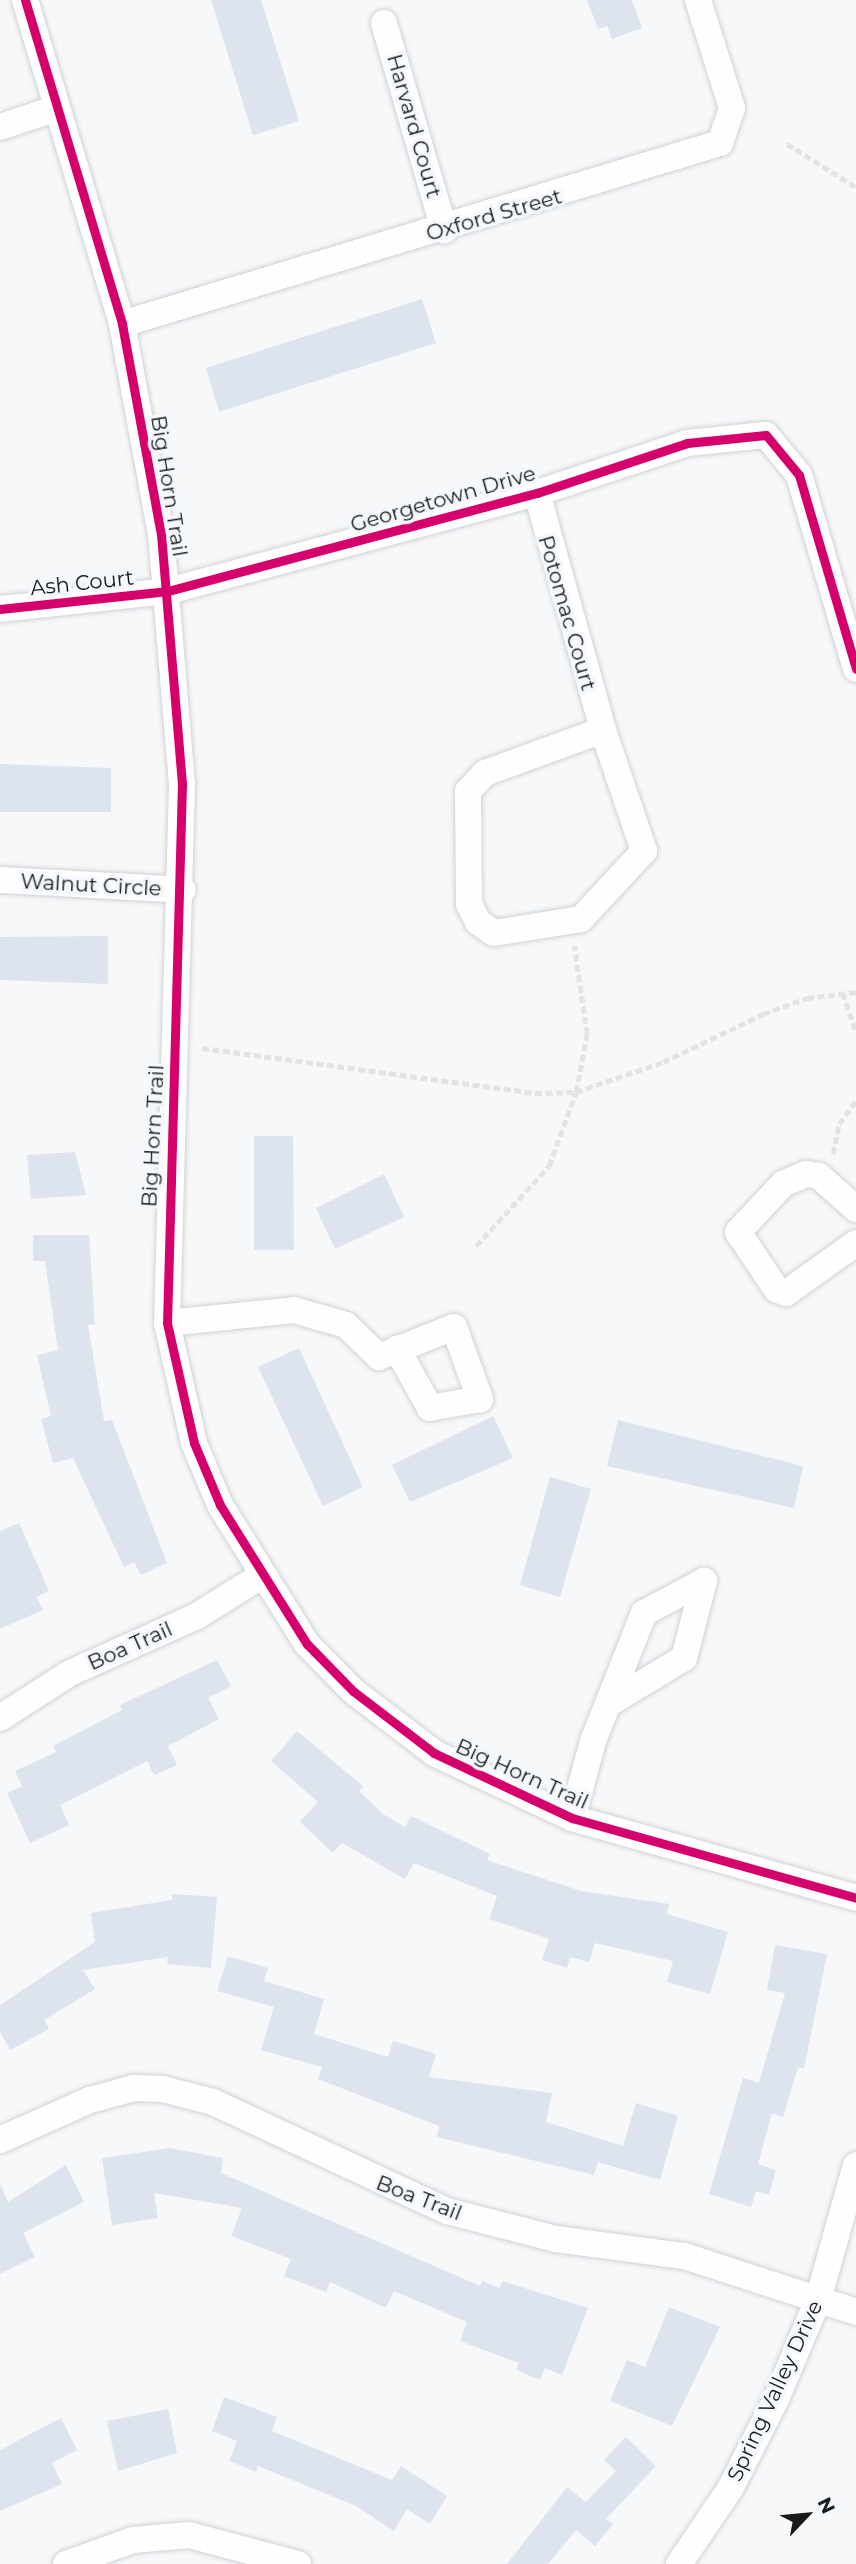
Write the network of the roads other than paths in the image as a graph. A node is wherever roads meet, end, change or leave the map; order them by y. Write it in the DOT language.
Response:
graph roads {
  1 [pos="25,0"];
  2 [pos="698,0"];
  3 [pos="384,23"];
  4 [pos="57,108"];
  5 [pos="0,127"];
  6 [pos="444,230"];
  7 [pos="122,324"];
  8 [pos="537,493"];
  9 [pos="168,591"];
  10 [pos="0,609"];
  11 [pos="856,669"];
  12 [pos="603,730"];
  13 [pos="0,880"];
  14 [pos="183,890"];
  15 [pos="856,1209"];
  16 [pos="856,1243"];
  17 [pos="167,1323"];
  18 [pos="397,1349"];
  19 [pos="261,1576"];
  20 [pos="608,1704"];
  21 [pos="0,1718"];
  22 [pos="572,1818"];
  23 [pos="856,1898"];
  24 [pos="0,2140"];
  25 [pos="856,2165"];
  26 [pos="818,2300"];
  27 [pos="856,2312"];
  28 [pos="66,2564"];
  29 [pos="298,2564"];
  30 [pos="678,2564"];
  1 -- 4 [label="street, Big Horn Trail"];
  2 -- 6 [label="street, Oxford Street"];
  3 -- 6 [label="street, Harvard Court"];
  4 -- 5 [label="street"];
  4 -- 7 [label="street, Big Horn Trail"];
  6 -- 7 [label="street, Oxford Street"];
  7 -- 9 [label="street, Big Horn Trail"];
  8 -- 9 [label="street, Georgetown Drive"];
  8 -- 11 [label="street, Georgetown Drive"];
  8 -- 12 [label="street, Potomac Court"];
  9 -- 10 [label="street, Ash Court"];
  9 -- 14 [label="street, Big Horn Trail"];
  12 -- 12 [label="street, Potomac Court"];
  13 -- 14 [label="street, Walnut Circle"];
  14 -- 17 [label="street, Big Horn Trail"];
  15 -- 16 [label="street"];
  17 -- 18 [label="street"];
  17 -- 19 [label="street, Big Horn Trail"];
  19 -- 21 [label="street, Boa Trail"];
  19 -- 22 [label="street, Big Horn Trail"];
  20 -- 20 [label="street"];
  20 -- 22 [label="street"];
  22 -- 23 [label="street, Big Horn Trail"];
  24 -- 26 [label="street, Boa Trail"];
  25 -- 26 [label="street, Spring Valley Drive"];
  26 -- 27 [label="street, Boa Trail"];
  26 -- 30 [label="street, Spring Valley Drive"];
  28 -- 29 [label="street"];
}
